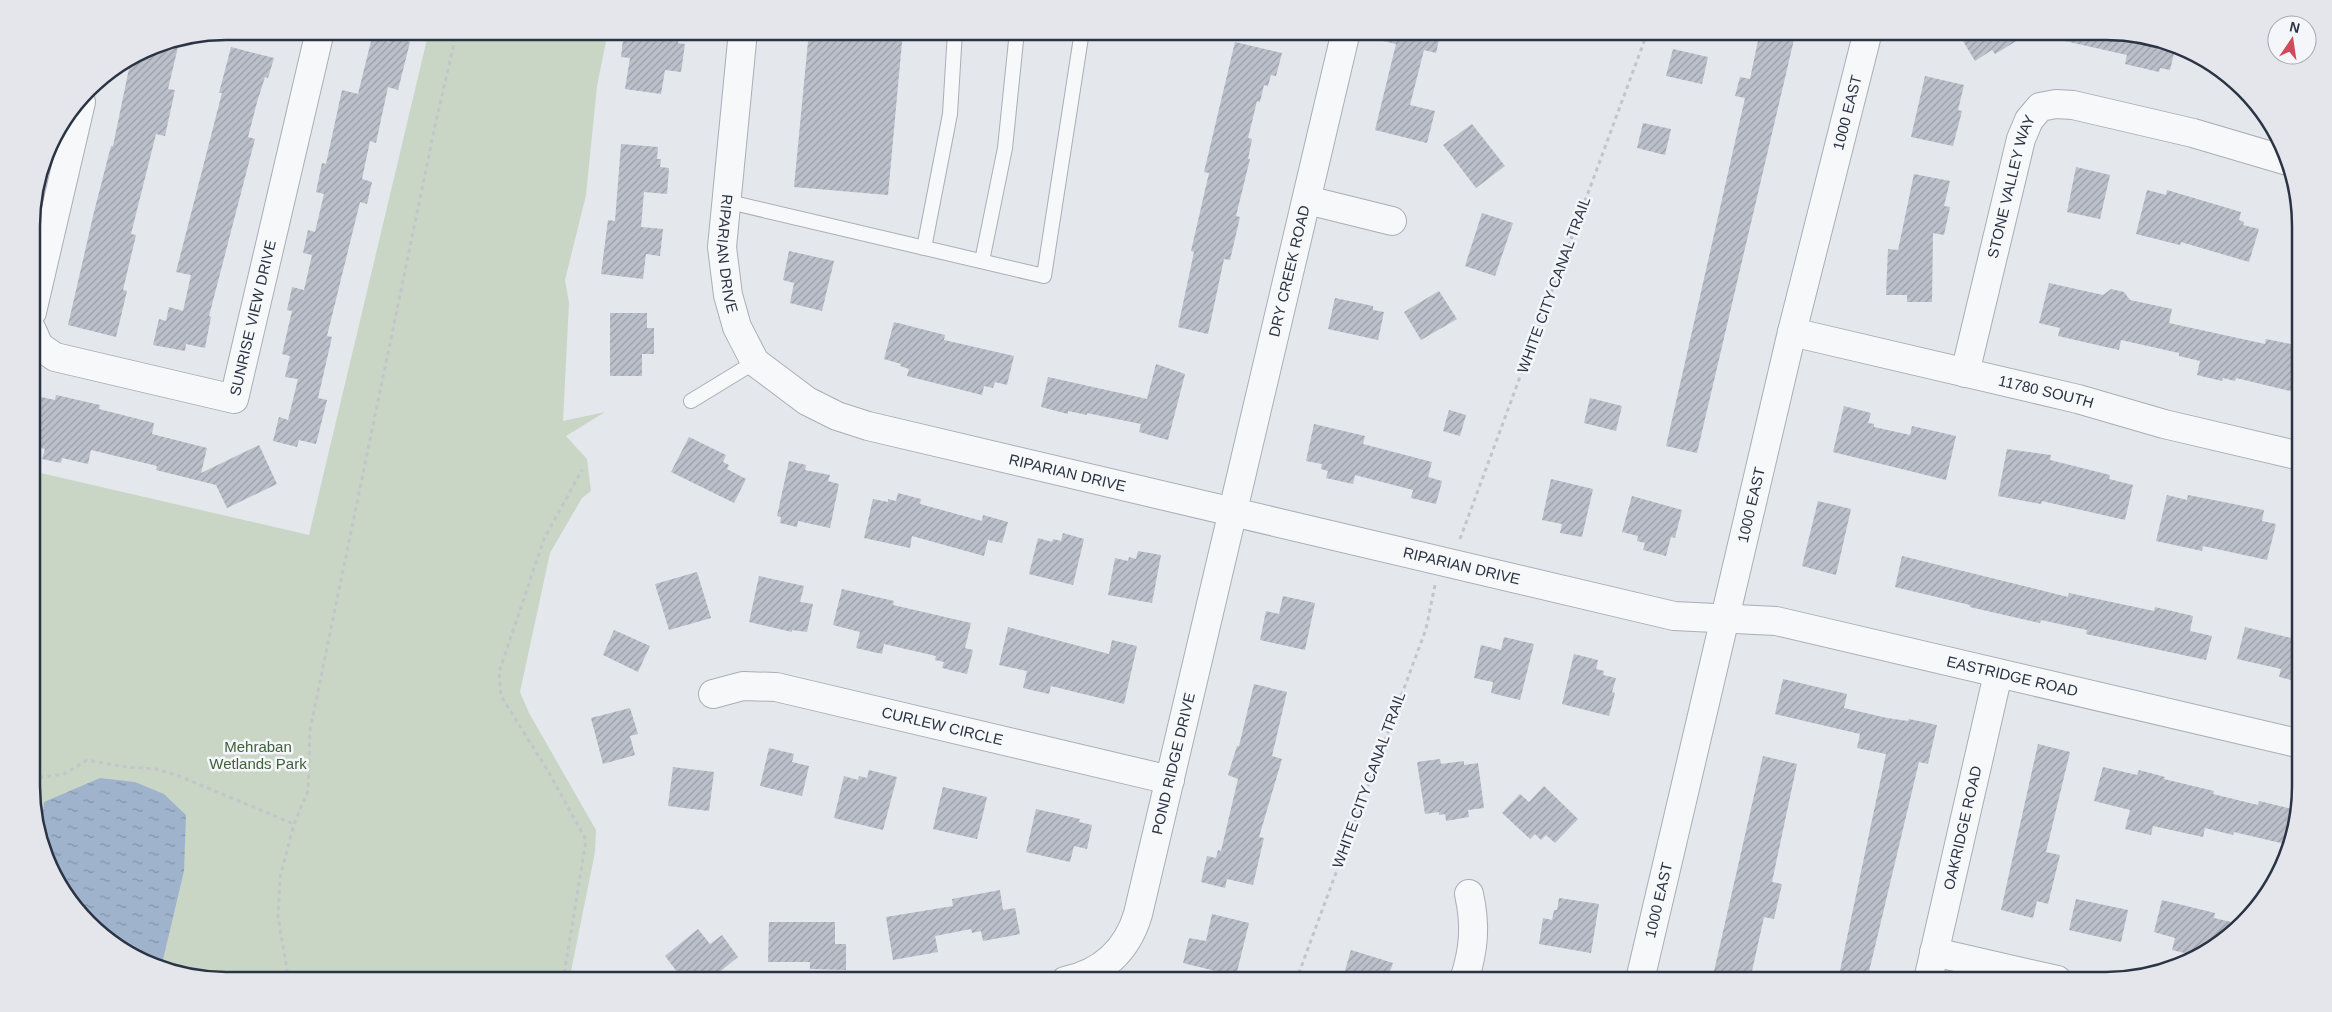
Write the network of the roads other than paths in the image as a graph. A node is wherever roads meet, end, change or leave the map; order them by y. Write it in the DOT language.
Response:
graph roads {
  1 [pos="318,40"];
  2 [pos="742,40"];
  3 [pos="954,40"];
  4 [pos="1016,40"];
  5 [pos="1081,40"];
  6 [pos="1344,40"];
  7 [pos="1866,40"];
  8 [pos="76,117"];
  9 [pos="2279,158"];
  10 [pos="1308,200"];
  11 [pos="725,201"];
  12 [pos="1392,221"];
  13 [pos="40,242"];
  14 [pos="924,248"];
  15 [pos="982,262"];
  16 [pos="1792,332"];
  17 [pos="40,347"];
  18 [pos="755,362"];
  19 [pos="1965,373"];
  20 [pos="691,401"];
  21 [pos="2292,454"];
  22 [pos="1233,512"];
  23 [pos="1724,619"];
  24 [pos="1998,674"];
  25 [pos="713,694"];
  26 [pos="2292,742"];
  27 [pos="1170,780"];
  28 [pos="1469,894"];
  29 [pos="1934,952"];
  30 [pos="1092,972"];
  31 [pos="1467,972"];
  32 [pos="1642,972"];
  33 [pos="1930,972"];
  34 [pos="2022,972"];
  1 -- 17 [label="street, SUNRISE VIEW DRIVE"];
  2 -- 11 [label="street, RIPARIAN DRIVE"];
  3 -- 14 [label="lane"];
  4 -- 15 [label="lane"];
  5 -- 15 [label="lane"];
  6 -- 10 [label="street, DRY CREEK ROAD"];
  7 -- 16 [label="street, 1000 EAST"];
  8 -- 13 [label="street"];
  9 -- 19 [label="street, STONE VALLEY WAY"];
  10 -- 12 [label="street"];
  10 -- 22 [label="street, DRY CREEK ROAD"];
  11 -- 14 [label="lane"];
  11 -- 18 [label="street, RIPARIAN DRIVE"];
  14 -- 15 [label="lane"];
  16 -- 19 [label="street, 11780 SOUTH"];
  16 -- 23 [label="street, 1000 EAST"];
  18 -- 20 [label="lane"];
  18 -- 22 [label="street, RIPARIAN DRIVE"];
  19 -- 21 [label="street, 11780 SOUTH"];
  22 -- 23 [label="street, RIPARIAN DRIVE"];
  22 -- 27 [label="street, POND RIDGE DRIVE"];
  23 -- 24 [label="street, EASTRIDGE ROAD"];
  23 -- 32 [label="street, 1000 EAST"];
  24 -- 26 [label="street, EASTRIDGE ROAD"];
  24 -- 29 [label="street, OAKRIDGE ROAD"];
  25 -- 27 [label="street, CURLEW CIRCLE"];
  27 -- 30 [label="street, POND RIDGE DRIVE"];
  28 -- 31 [label="street"];
  29 -- 33 [label="street, OAKRIDGE ROAD"];
  29 -- 34 [label="street"];
}
